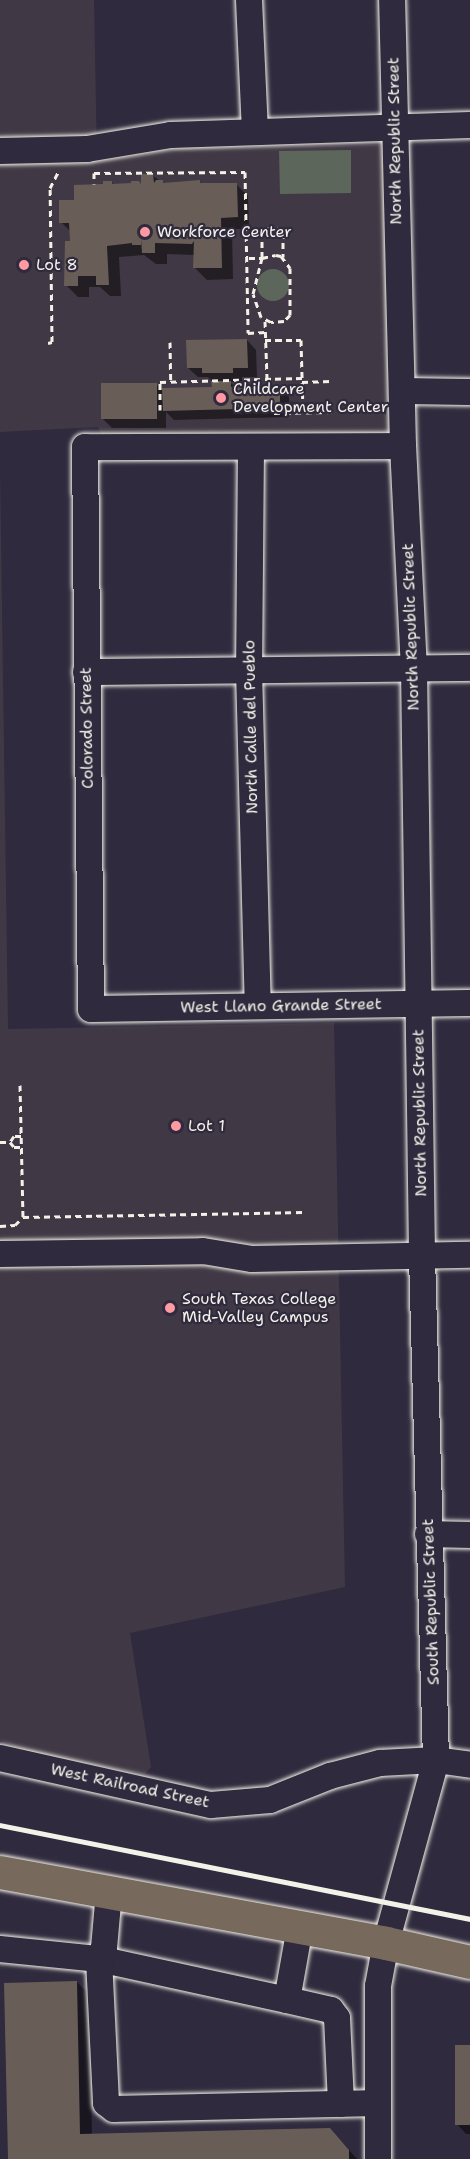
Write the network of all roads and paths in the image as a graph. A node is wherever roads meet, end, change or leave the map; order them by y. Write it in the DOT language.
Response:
graph roads {
  1 [pos="249,0"];
  2 [pos="392,0"];
  3 [pos="470,126"];
  4 [pos="395,127"];
  5 [pos="255,132"];
  6 [pos="0,151"];
  7 [pos="92,162"];
  8 [pos="60,166"];
  9 [pos="94,184"];
  10 [pos="283,257"];
  11 [pos="249,258"];
  12 [pos="262,258"];
  13 [pos="265,320"];
  14 [pos="265,332"];
  15 [pos="265,340"];
  16 [pos="170,342"];
  17 [pos="48,343"];
  18 [pos="267,379"];
  19 [pos="302,380"];
  20 [pos="171,381"];
  21 [pos="331,381"];
  22 [pos="402,391"];
  23 [pos="470,392"];
  24 [pos="274,409"];
  25 [pos="160,410"];
  26 [pos="303,412"];
  27 [pos="332,412"];
  28 [pos="403,446"];
  29 [pos="251,447"];
  30 [pos="470,668"];
  31 [pos="249,670"];
  32 [pos="414,670"];
  33 [pos="86,672"];
  34 [pos="470,1003"];
  35 [pos="417,1004"];
  36 [pos="258,1006"];
  37 [pos="91,1009"];
  38 [pos="20,1085"];
  39 [pos="21,1136"];
  40 [pos="0,1142"];
  41 [pos="10,1142"];
  42 [pos="21,1147"];
  43 [pos="303,1212"];
  44 [pos="23,1217"];
  45 [pos="0,1226"];
  46 [pos="0,1254"];
  47 [pos="423,1254"];
  48 [pos="470,1255"];
  49 [pos="428,1534"];
  50 [pos="470,1535"];
  51 [pos="0,1758"];
  52 [pos="436,1760"];
  53 [pos="470,1765"];
  54 [pos="0,1872"];
  55 [pos="110,1892"];
  56 [pos="300,1927"];
  57 [pos="386,1943"];
  58 [pos="0,1949"];
  59 [pos="99,1959"];
  60 [pos="470,1962"];
  61 [pos="287,2000"];
  62 [pos="377,2103"];
  63 [pos="341,2104"];
  64 [pos="378,2159"];
  1 -- 5 [label="street"];
  2 -- 4 [label="street, North Republic Street"];
  3 -- 4 [label="street"];
  4 -- 5 [label="street"];
  4 -- 22 [label="street, North Republic Street"];
  5 -- 7 [label="street"];
  6 -- 7 [label="street"];
  7 -- 9 [label="path"];
  7 -- 14 [label="path"];
  8 -- 17 [label="path"];
  10 -- 12 [label="path"];
  10 -- 12 [label="path"];
  10 -- 13 [label="path"];
  11 -- 12 [label="path"];
  12 -- 13 [label="path"];
  13 -- 14 [label="path"];
  14 -- 15 [label="path"];
  15 -- 18 [label="path"];
  15 -- 19 [label="path"];
  16 -- 20 [label="path"];
  18 -- 19 [label="path"];
  18 -- 20 [label="path"];
  19 -- 21 [label="path"];
  19 -- 26 [label="path"];
  20 -- 25 [label="path"];
  22 -- 23 [label="street"];
  22 -- 28 [label="street, North Republic Street"];
  24 -- 26 [label="path"];
  26 -- 27 [label="path"];
  28 -- 29 [label="street"];
  28 -- 32 [label="street, North Republic Street"];
  29 -- 31 [label="street, North Calle del Pueblo"];
  29 -- 33 [label="street, Colorado Street"];
  30 -- 32 [label="street"];
  31 -- 32 [label="street"];
  31 -- 33 [label="street"];
  31 -- 36 [label="street, North Calle del Pueblo"];
  32 -- 35 [label="street, North Republic Street"];
  33 -- 37 [label="street, Colorado Street"];
  34 -- 35 [label="street, West Llano Grande Street"];
  35 -- 36 [label="street, West Llano Grande Street"];
  35 -- 47 [label="street, North Republic Street"];
  36 -- 37 [label="street, West Llano Grande Street"];
  38 -- 39 [label="path"];
  39 -- 41 [label="path"];
  39 -- 42 [label="path"];
  40 -- 41 [label="path"];
  41 -- 42 [label="path"];
  42 -- 44 [label="path"];
  43 -- 44 [label="path"];
  44 -- 45 [label="path"];
  46 -- 47 [label="street"];
  47 -- 48 [label="street"];
  47 -- 49 [label="street, South Republic Street"];
  49 -- 50 [label="street"];
  49 -- 52 [label="street, South Republic Street"];
  51 -- 52 [label="street, West Railroad Street"];
  52 -- 53 [label="street, West Railroad Street"];
  52 -- 57 [label="street, South Republic Street"];
  54 -- 55 [label="main road"];
  55 -- 56 [label="main road"];
  55 -- 59 [label="street"];
  56 -- 57 [label="main road"];
  56 -- 61 [label="street"];
  57 -- 60 [label="main road"];
  57 -- 62 [label="street, South Republic Street"];
  58 -- 59 [label="street"];
  59 -- 61 [label="street"];
  59 -- 63 [label="street"];
  61 -- 63 [label="street"];
  62 -- 63 [label="street"];
  62 -- 64 [label="street, South Republic Street"];
}
